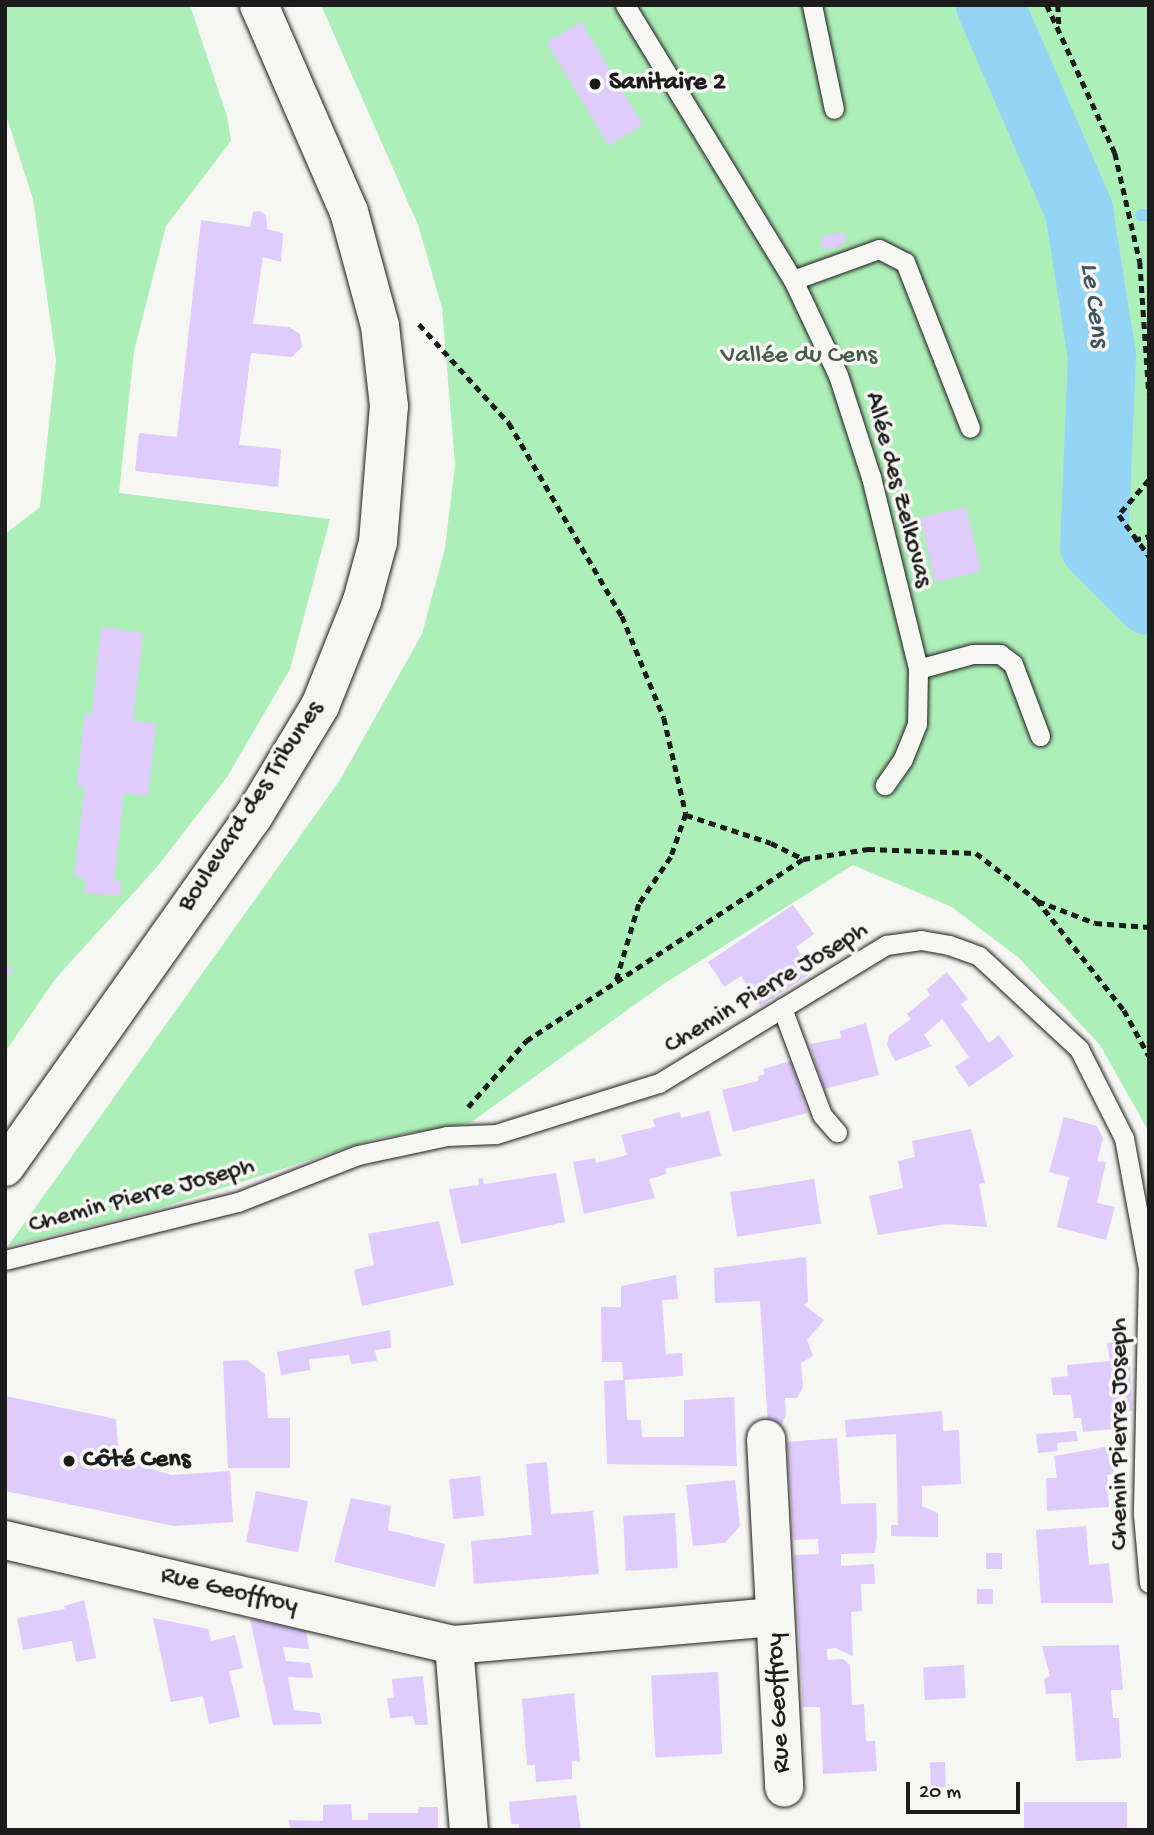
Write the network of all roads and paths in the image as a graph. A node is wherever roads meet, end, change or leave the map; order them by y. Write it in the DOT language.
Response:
graph roads {
  1 [pos="259,5"];
  2 [pos="625,5"];
  3 [pos="812,5"];
  4 [pos="1047,5"];
  5 [pos="1058,5"];
  6 [pos="1059,26"];
  7 [pos="834,109"];
  8 [pos="793,280"];
  9 [pos="373,296"];
  10 [pos="1149,394"];
  11 [pos="970,428"];
  12 [pos="1149,480"];
  13 [pos="1149,536"];
  14 [pos="1134,540"];
  15 [pos="1149,556"];
  16 [pos="918,669"];
  17 [pos="1040,736"];
  18 [pos="885,785"];
  19 [pos="686,814"];
  20 [pos="803,859"];
  21 [pos="1037,900"];
  22 [pos="1149,927"];
  23 [pos="616,983"];
  24 [pos="782,1008"];
  25 [pos="1149,1056"];
  26 [pos="837,1132"];
  27 [pos="447,1136"];
  28 [pos="5,1167"];
  29 [pos="5,1260"];
  30 [pos="766,1439"];
  31 [pos="5,1540"];
  32 [pos="1149,1583"];
  33 [pos="775,1617"];
  34 [pos="454,1645"];
  35 [pos="784,1788"];
  36 [pos="469,1830"];
  1 -- 9 [label="street, Boulevard des Tribunes"];
  2 -- 8 [label="lane, Allée des Zelkovas"];
  3 -- 7 [label="lane"];
  4 -- 6 [label="path"];
  5 -- 6 [label="path"];
  6 -- 10 [label="path"];
  8 -- 11 [label="lane"];
  8 -- 16 [label="lane, Allée des Zelkovas"];
  9 -- 19 [label="path"];
  9 -- 28 [label="street, Boulevard des Tribunes"];
  12 -- 14 [label="path"];
  13 -- 14 [label="path"];
  14 -- 15 [label="path"];
  16 -- 17 [label="lane"];
  16 -- 18 [label="lane, Allée des Zelkovas"];
  19 -- 20 [label="path"];
  19 -- 23 [label="path"];
  20 -- 21 [label="path"];
  20 -- 23 [label="path"];
  21 -- 22 [label="path"];
  21 -- 25 [label="path"];
  23 -- 27 [label="path"];
  24 -- 26 [label="lane"];
  24 -- 27 [label="lane, Chemin Pierre Joseph"];
  24 -- 32 [label="lane, Chemin Pierre Joseph"];
  27 -- 29 [label="lane, Chemin Pierre Joseph"];
  30 -- 33 [label="street, Rue Geoffroy"];
  31 -- 34 [label="street, Rue Geoffroy"];
  33 -- 34 [label="street, Rue Geoffroy"];
  33 -- 35 [label="street, Rue Geoffroy"];
  34 -- 36 [label="street"];
}
